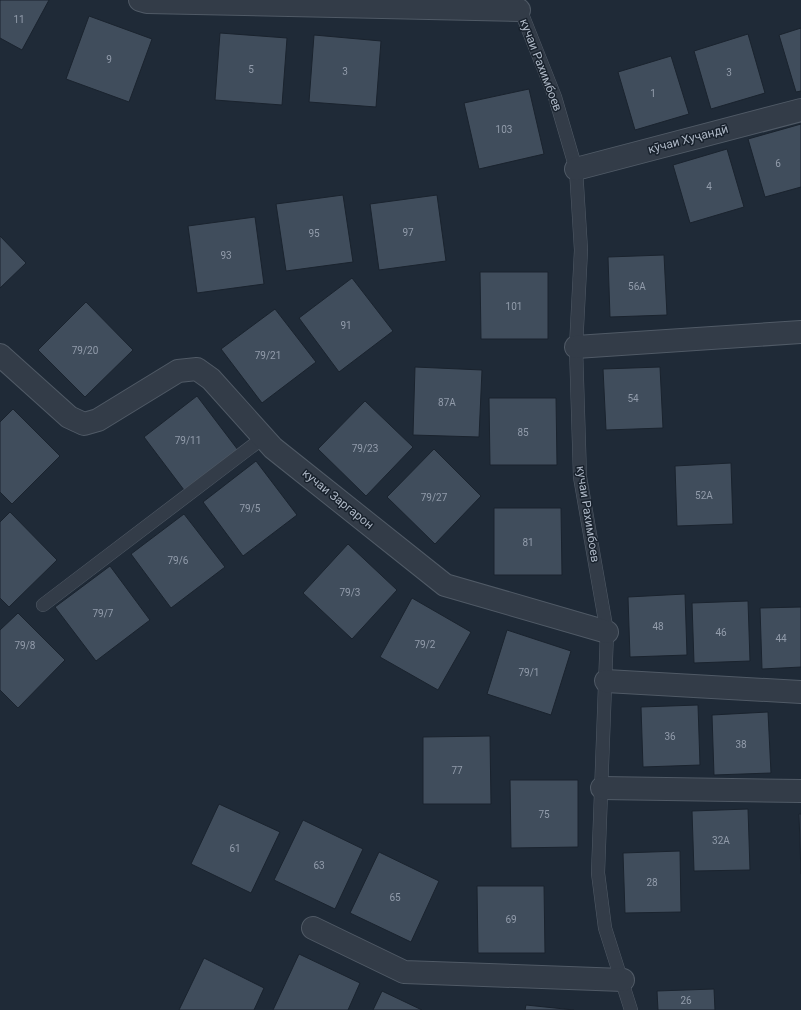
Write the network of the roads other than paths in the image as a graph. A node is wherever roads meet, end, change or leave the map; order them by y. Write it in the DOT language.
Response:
graph roads {
  1 [pos="140,0"];
  2 [pos="518,5"];
  3 [pos="801,110"];
  4 [pos="576,169"];
  5 [pos="801,332"];
  6 [pos="576,348"];
  7 [pos="0,355"];
  8 [pos="264,437"];
  9 [pos="43,605"];
  10 [pos="607,632"];
  11 [pos="606,681"];
  12 [pos="801,692"];
  13 [pos="602,788"];
  14 [pos="801,791"];
  15 [pos="313,928"];
  16 [pos="623,980"];
  17 [pos="631,1010"];
  1 -- 2 [label="street"];
  2 -- 4 [label="lane, кучаи Рахимбоев"];
  3 -- 4 [label="street, кӯчаи Хуҷандӣ"];
  4 -- 6 [label="lane, кучаи Рахимбоев"];
  5 -- 6 [label="street"];
  6 -- 10 [label="lane, кучаи Рахимбоев"];
  7 -- 8 [label="street, кучаи Заргарон"];
  8 -- 9 [label="lane"];
  8 -- 10 [label="street, кучаи Заргарон"];
  10 -- 11 [label="lane, кучаи Рахимбоев"];
  11 -- 12 [label="street"];
  11 -- 13 [label="lane, кучаи Рахимбоев"];
  13 -- 14 [label="street"];
  13 -- 16 [label="lane, кучаи Рахимбоев"];
  15 -- 16 [label="street"];
  16 -- 17 [label="lane, кучаи Рахимбоев"];
}
